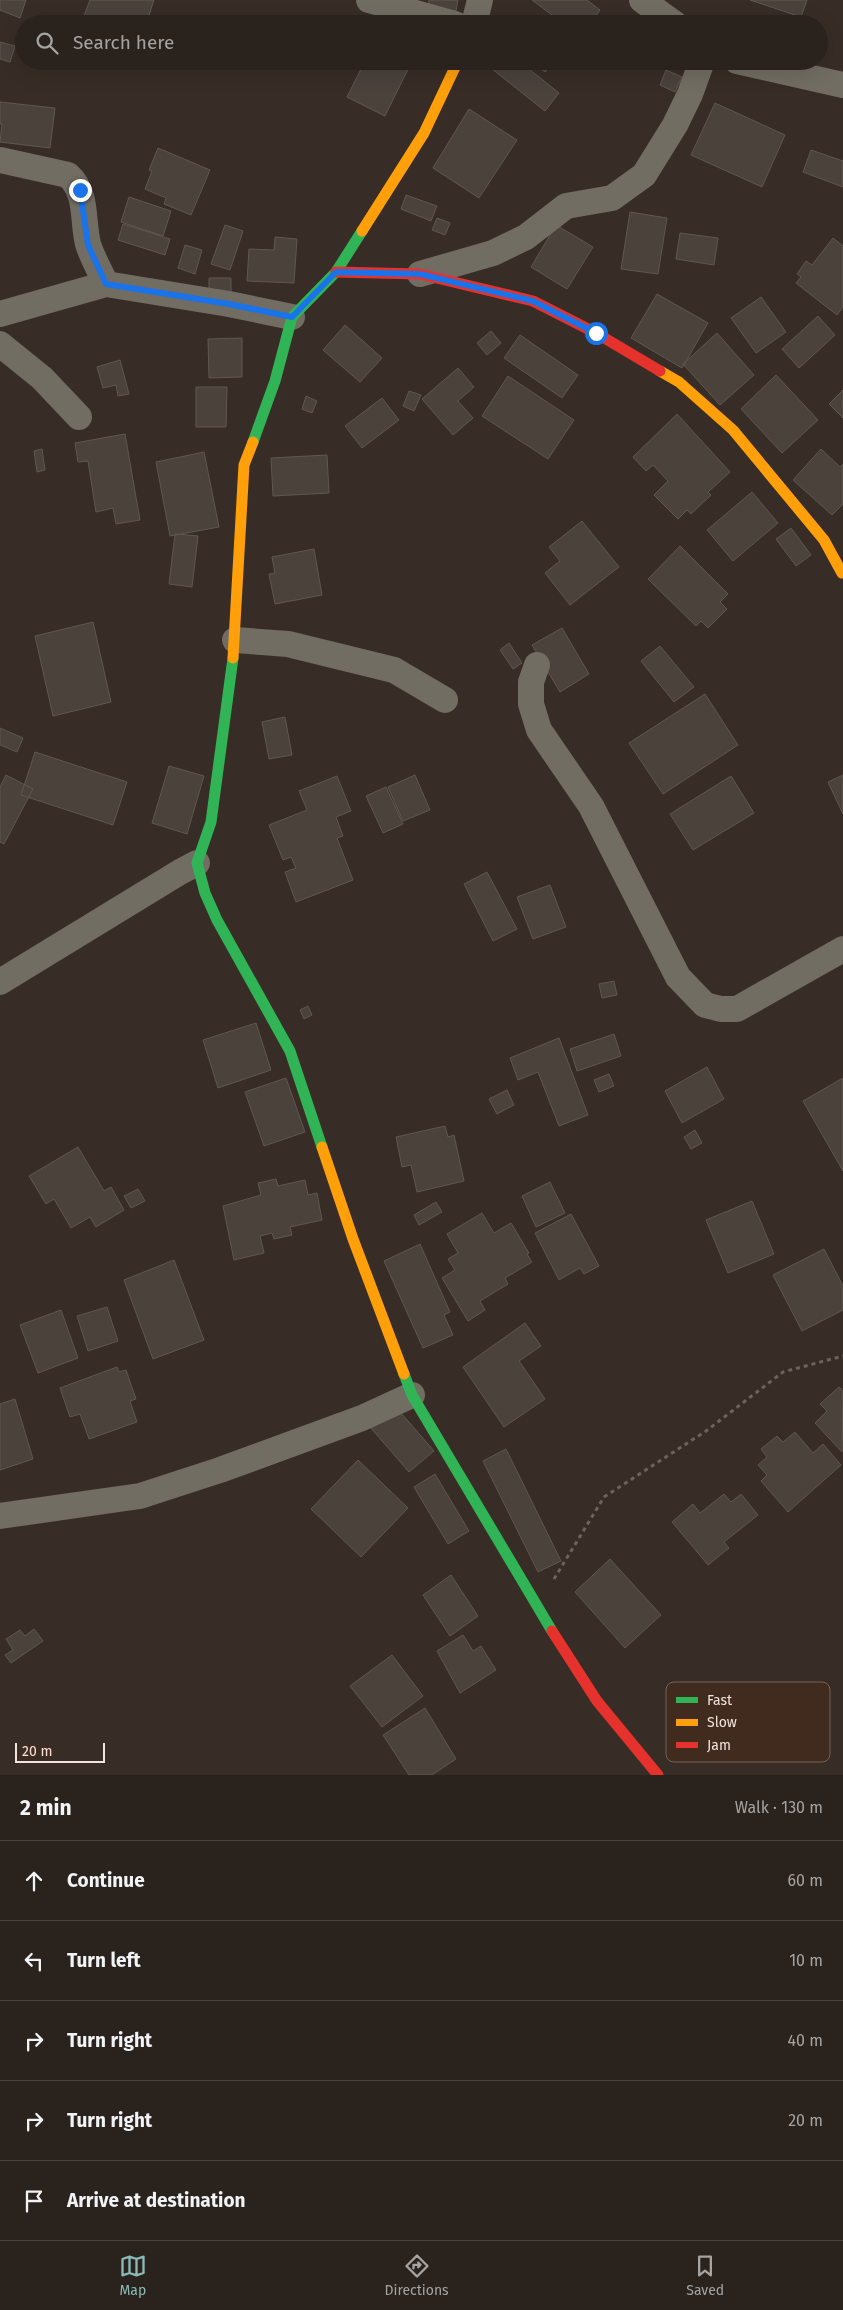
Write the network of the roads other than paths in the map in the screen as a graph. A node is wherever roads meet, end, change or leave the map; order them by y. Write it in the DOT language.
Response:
graph roads {
  1 [pos="369,0"];
  2 [pos="480,0"];
  3 [pos="642,0"];
  4 [pos="423,15"];
  5 [pos="476,15"];
  6 [pos="663,15"];
  7 [pos="454,70"];
  8 [pos="699,70"];
  9 [pos="777,70"];
  10 [pos="843,85"];
  11 [pos="0,160"];
  12 [pos="336,272"];
  13 [pos="420,274"];
  14 [pos="106,284"];
  15 [pos="0,314"];
  16 [pos="292,317"];
  17 [pos="0,344"];
  18 [pos="79,417"];
  19 [pos="843,573"];
  20 [pos="234,640"];
  21 [pos="537,665"];
  22 [pos="445,700"];
  23 [pos="197,863"];
  24 [pos="843,949"];
  25 [pos="0,982"];
  26 [pos="412,1395"];
  27 [pos="0,1516"];
  28 [pos="658,1775"];
  1 -- 4 [label="street"];
  2 -- 5 [label="street"];
  3 -- 6 [label="street"];
  7 -- 12 [label="street"];
  8 -- 13 [label="street"];
  9 -- 10 [label="street"];
  11 -- 14 [label="street"];
  12 -- 13 [label="street"];
  12 -- 16 [label="street"];
  13 -- 19 [label="street"];
  14 -- 15 [label="street"];
  14 -- 16 [label="street"];
  16 -- 20 [label="street"];
  17 -- 18 [label="street"];
  20 -- 22 [label="street"];
  20 -- 23 [label="street"];
  21 -- 24 [label="street"];
  23 -- 25 [label="street"];
  23 -- 26 [label="street"];
  26 -- 27 [label="street"];
  26 -- 28 [label="street"];
}
